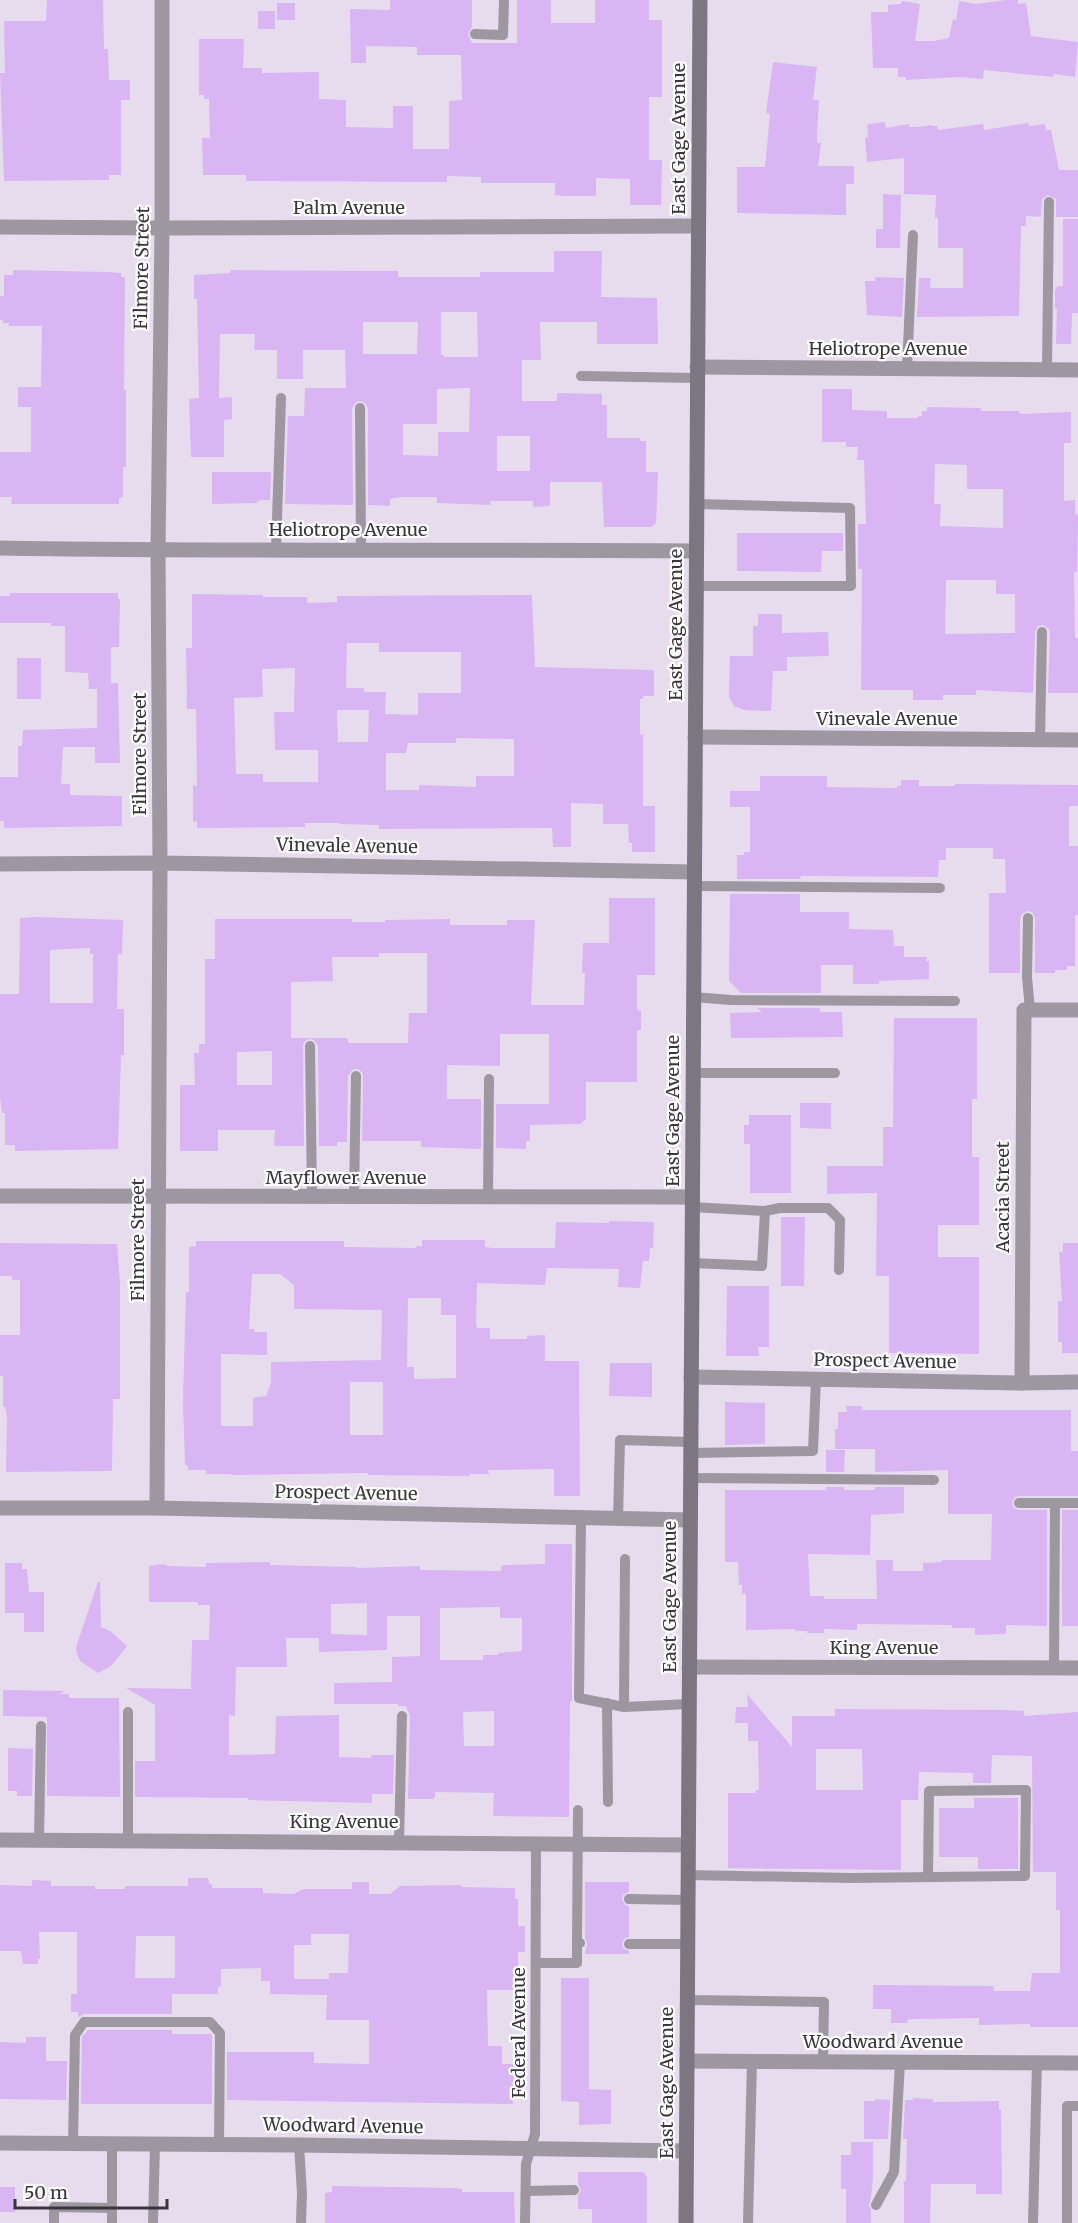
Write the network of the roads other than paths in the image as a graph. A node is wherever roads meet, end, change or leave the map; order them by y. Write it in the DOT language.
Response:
graph roads {
  1 [pos="162,0"];
  2 [pos="504,0"];
  3 [pos="700,0"];
  4 [pos="475,34"];
  5 [pos="1049,202"];
  6 [pos="698,226"];
  7 [pos="0,227"];
  8 [pos="162,228"];
  9 [pos="913,235"];
  10 [pos="907,368"];
  11 [pos="1047,369"];
  12 [pos="1078,370"];
  13 [pos="697,372"];
  14 [pos="581,376"];
  15 [pos="281,398"];
  16 [pos="360,408"];
  17 [pos="697,504"];
  18 [pos="0,548"];
  19 [pos="276,549"];
  20 [pos="361,549"];
  21 [pos="158,550"];
  22 [pos="696,551"];
  23 [pos="696,586"];
  24 [pos="1042,632"];
  25 [pos="695,737"];
  26 [pos="1040,740"];
  27 [pos="1078,740"];
  28 [pos="160,863"];
  29 [pos="0,864"];
  30 [pos="694,879"];
  31 [pos="940,888"];
  32 [pos="1028,918"];
  33 [pos="693,997"];
  34 [pos="955,1001"];
  35 [pos="1027,1010"];
  36 [pos="1078,1010"];
  37 [pos="310,1046"];
  38 [pos="693,1073"];
  39 [pos="835,1073"];
  40 [pos="356,1076"];
  41 [pos="489,1079"];
  42 [pos="0,1196"];
  43 [pos="158,1197"];
  44 [pos="312,1197"];
  45 [pos="354,1197"];
  46 [pos="488,1197"];
  47 [pos="692,1202"];
  48 [pos="765,1211"];
  49 [pos="692,1263"];
  50 [pos="839,1270"];
  51 [pos="691,1377"];
  52 [pos="816,1379"];
  53 [pos="1078,1382"];
  54 [pos="1022,1383"];
  55 [pos="691,1447"];
  56 [pos="691,1478"];
  57 [pos="934,1480"];
  58 [pos="1019,1503"];
  59 [pos="1055,1503"];
  60 [pos="1078,1503"];
  61 [pos="0,1508"];
  62 [pos="157,1508"];
  63 [pos="581,1518"];
  64 [pos="618,1519"];
  65 [pos="690,1520"];
  66 [pos="625,1559"];
  67 [pos="689,1667"];
  68 [pos="1054,1668"];
  69 [pos="1078,1668"];
  70 [pos="607,1703"];
  71 [pos="689,1704"];
  72 [pos="624,1707"];
  73 [pos="128,1712"];
  74 [pos="402,1716"];
  75 [pos="41,1726"];
  76 [pos="608,1802"];
  77 [pos="578,1810"];
  78 [pos="0,1840"];
  79 [pos="39,1840"];
  80 [pos="128,1840"];
  81 [pos="399,1842"];
  82 [pos="536,1842"];
  83 [pos="578,1843"];
  84 [pos="688,1845"];
  85 [pos="688,1875"];
  86 [pos="928,1876"];
  87 [pos="629,1899"];
  88 [pos="688,1900"];
  89 [pos="628,1944"];
  90 [pos="688,1944"];
  91 [pos="536,1963"];
  92 [pos="687,2000"];
  93 [pos="687,2061"];
  94 [pos="752,2062"];
  95 [pos="823,2062"];
  96 [pos="900,2062"];
  97 [pos="1037,2062"];
  98 [pos="1078,2063"];
  99 [pos="1078,2106"];
  100 [pos="0,2143"];
  101 [pos="73,2144"];
  102 [pos="112,2144"];
  103 [pos="155,2144"];
  104 [pos="219,2144"];
  105 [pos="299,2145"];
  106 [pos="529,2149"];
  107 [pos="686,2151"];
  108 [pos="574,2190"];
  109 [pos="526,2191"];
  110 [pos="876,2205"];
  111 [pos="112,2208"];
  112 [pos="54,2223"];
  113 [pos="112,2223"];
  114 [pos="153,2223"];
  115 [pos="301,2223"];
  116 [pos="525,2223"];
  117 [pos="686,2223"];
  118 [pos="748,2223"];
  119 [pos="1034,2223"];
  120 [pos="1067,2223"];
  1 -- 8 [label="street, Filmore Street"];
  2 -- 4 [label="lane"];
  3 -- 6 [label="main road, East Gage Avenue"];
  5 -- 11 [label="lane"];
  6 -- 8 [label="street, Palm Avenue"];
  6 -- 13 [label="main road, East Gage Avenue"];
  7 -- 8 [label="street, Palm Avenue"];
  8 -- 21 [label="street, Filmore Street"];
  9 -- 10 [label="lane"];
  10 -- 11 [label="street, Heliotrope Avenue"];
  10 -- 13 [label="street, Heliotrope Avenue"];
  11 -- 12 [label="street, Heliotrope Avenue"];
  13 -- 14 [label="lane"];
  13 -- 17 [label="main road, East Gage Avenue"];
  15 -- 19 [label="lane"];
  16 -- 20 [label="lane"];
  17 -- 22 [label="main road, East Gage Avenue"];
  17 -- 23 [label="lane"];
  18 -- 21 [label="street, Heliotrope Avenue"];
  19 -- 20 [label="street, Heliotrope Avenue"];
  19 -- 21 [label="street, Heliotrope Avenue"];
  20 -- 22 [label="street, Heliotrope Avenue"];
  21 -- 28 [label="street, Filmore Street"];
  22 -- 23 [label="main road, East Gage Avenue"];
  23 -- 25 [label="main road, East Gage Avenue"];
  24 -- 26 [label="lane"];
  25 -- 26 [label="street, Vinevale Avenue"];
  25 -- 30 [label="main road, East Gage Avenue"];
  26 -- 27 [label="street, Vinevale Avenue"];
  28 -- 29 [label="street, Vinevale Avenue"];
  28 -- 30 [label="street, Vinevale Avenue"];
  28 -- 43 [label="street, Filmore Street"];
  30 -- 31 [label="lane"];
  30 -- 33 [label="main road, East Gage Avenue"];
  32 -- 35 [label="lane"];
  33 -- 34 [label="lane"];
  33 -- 38 [label="main road, East Gage Avenue"];
  35 -- 36 [label="street"];
  35 -- 54 [label="street, Acacia Street"];
  37 -- 44 [label="lane"];
  38 -- 39 [label="lane"];
  38 -- 47 [label="main road, East Gage Avenue"];
  40 -- 45 [label="lane"];
  41 -- 46 [label="lane"];
  42 -- 43 [label="street, Mayflower Avenue"];
  43 -- 44 [label="street, Mayflower Avenue"];
  43 -- 62 [label="street, Filmore Street"];
  44 -- 45 [label="street, Mayflower Avenue"];
  45 -- 46 [label="street, Mayflower Avenue"];
  46 -- 47 [label="street, Mayflower Avenue"];
  47 -- 48 [label="lane"];
  47 -- 49 [label="main road, East Gage Avenue"];
  48 -- 49 [label="lane"];
  48 -- 50 [label="lane"];
  49 -- 51 [label="main road, East Gage Avenue"];
  51 -- 52 [label="street, Prospect Avenue"];
  51 -- 55 [label="main road, East Gage Avenue"];
  52 -- 54 [label="street, Prospect Avenue"];
  52 -- 55 [label="lane"];
  53 -- 54 [label="street, Prospect Avenue"];
  55 -- 56 [label="main road, East Gage Avenue"];
  55 -- 64 [label="lane"];
  56 -- 57 [label="lane"];
  56 -- 65 [label="main road, East Gage Avenue"];
  58 -- 59 [label="lane"];
  59 -- 60 [label="lane"];
  59 -- 68 [label="lane"];
  61 -- 62 [label="street, Prospect Avenue"];
  62 -- 63 [label="street, Prospect Avenue"];
  63 -- 64 [label="street, Prospect Avenue"];
  63 -- 70 [label="lane"];
  64 -- 65 [label="street, Prospect Avenue"];
  65 -- 67 [label="main road, East Gage Avenue"];
  66 -- 72 [label="lane"];
  67 -- 68 [label="street, King Avenue"];
  67 -- 71 [label="main road, East Gage Avenue"];
  68 -- 69 [label="street, King Avenue"];
  70 -- 72 [label="lane"];
  70 -- 76 [label="lane"];
  71 -- 72 [label="lane"];
  71 -- 84 [label="main road, East Gage Avenue"];
  73 -- 80 [label="lane"];
  74 -- 81 [label="lane"];
  75 -- 79 [label="lane"];
  77 -- 83 [label="lane"];
  78 -- 79 [label="street, King Avenue"];
  79 -- 80 [label="street, King Avenue"];
  80 -- 81 [label="street, King Avenue"];
  81 -- 82 [label="street, King Avenue"];
  82 -- 83 [label="street, King Avenue"];
  82 -- 91 [label="lane, Federal Avenue"];
  83 -- 84 [label="street, King Avenue"];
  83 -- 91 [label="lane"];
  84 -- 85 [label="main road, East Gage Avenue"];
  85 -- 86 [label="lane"];
  85 -- 88 [label="main road, East Gage Avenue"];
  86 -- 86 [label="lane"];
  87 -- 88 [label="lane"];
  88 -- 90 [label="main road, East Gage Avenue"];
  89 -- 90 [label="lane"];
  90 -- 92 [label="main road, East Gage Avenue"];
  91 -- 106 [label="lane, Federal Avenue"];
  92 -- 93 [label="main road, East Gage Avenue"];
  92 -- 95 [label="lane"];
  93 -- 94 [label="street, Woodward Avenue"];
  93 -- 107 [label="main road, East Gage Avenue"];
  94 -- 95 [label="street, Woodward Avenue"];
  94 -- 118 [label="lane"];
  95 -- 96 [label="street, Woodward Avenue"];
  96 -- 97 [label="street, Woodward Avenue"];
  96 -- 110 [label="lane"];
  97 -- 98 [label="street, Woodward Avenue"];
  97 -- 119 [label="lane"];
  99 -- 120 [label="lane"];
  100 -- 101 [label="street, Woodward Avenue"];
  101 -- 102 [label="street, Woodward Avenue"];
  101 -- 104 [label="lane"];
  102 -- 103 [label="street, Woodward Avenue"];
  102 -- 111 [label="lane"];
  103 -- 104 [label="street, Woodward Avenue"];
  103 -- 114 [label="lane"];
  104 -- 105 [label="street, Woodward Avenue"];
  105 -- 106 [label="street, Woodward Avenue"];
  105 -- 115 [label="lane"];
  106 -- 107 [label="street, Woodward Avenue"];
  106 -- 109 [label="lane, Federal Avenue"];
  107 -- 117 [label="main road, East Gage Avenue"];
  108 -- 109 [label="lane"];
  109 -- 116 [label="lane, Federal Avenue"];
  111 -- 112 [label="lane"];
  111 -- 113 [label="lane"];
}
